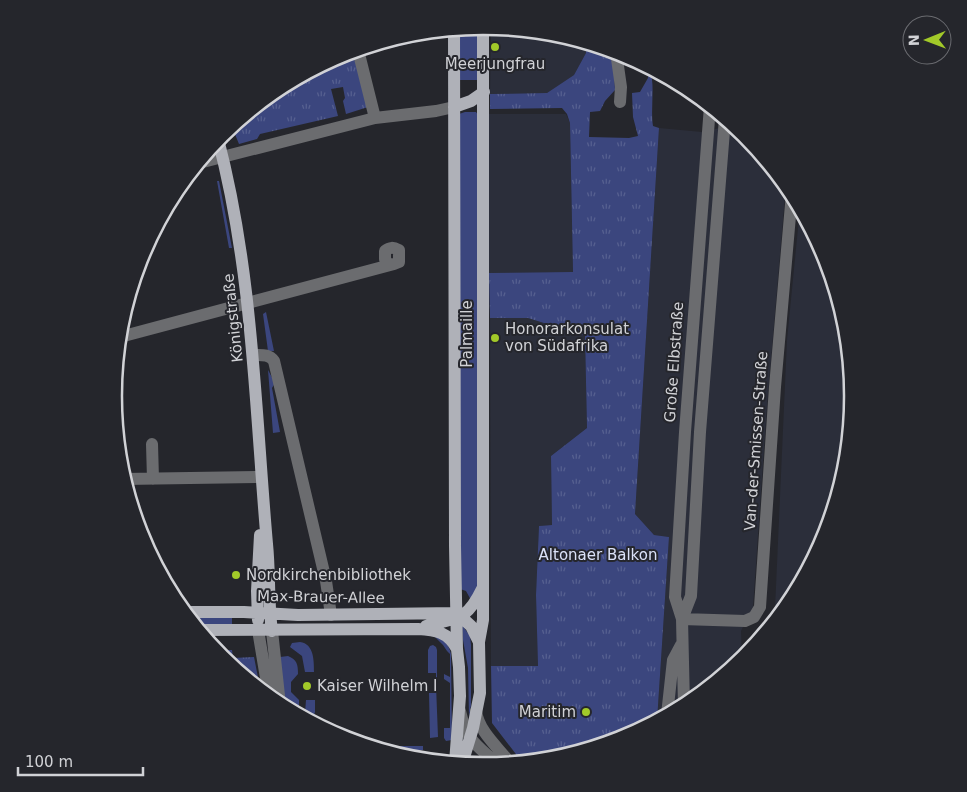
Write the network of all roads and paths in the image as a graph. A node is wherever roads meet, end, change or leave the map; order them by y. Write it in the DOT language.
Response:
graph roads {
  1 [pos="483,35"];
  2 [pos="454,36"];
  3 [pos="360,57"];
  4 [pos="617,60"];
  5 [pos="484,92"];
  6 [pos="620,102"];
  7 [pos="454,107"];
  8 [pos="709,115"];
  9 [pos="376,118"];
  10 [pos="723,126"];
  11 [pos="221,149"];
  12 [pos="223,157"];
  13 [pos="210,160"];
  14 [pos="791,207"];
  15 [pos="388,266"];
  16 [pos="248,303"];
  17 [pos="128,335"];
  18 [pos="254,355"];
  19 [pos="152,444"];
  20 [pos="260,477"];
  21 [pos="132,479"];
  22 [pos="153,479"];
  23 [pos="483,587"];
  24 [pos="194,612"];
  25 [pos="264,613"];
  26 [pos="331,615"];
  27 [pos="458,616"];
  28 [pos="682,619"];
  29 [pos="418,629"];
  30 [pos="209,630"];
  31 [pos="258,630"];
  32 [pos="272,631"];
  33 [pos="479,642"];
  34 [pos="682,643"];
  35 [pos="457,649"];
  36 [pos="267,684"];
  37 [pos="279,693"];
  38 [pos="684,696"];
  39 [pos="667,707"];
  40 [pos="460,709"];
  41 [pos="473,732"];
  42 [pos="456,743"];
  43 [pos="455,756"];
  44 [pos="465,756"];
  45 [pos="502,756"];
  46 [pos="492,757"];
  1 -- 5 [label="main road, Palmaille"];
  2 -- 7 [label="main road, Palmaille"];
  3 -- 9 [label="street"];
  4 -- 6 [label="street"];
  5 -- 7 [label="main road"];
  5 -- 23 [label="main road, Palmaille"];
  7 -- 9 [label="street"];
  7 -- 27 [label="main road, Palmaille"];
  8 -- 28 [label="street, Große Elbstraße"];
  9 -- 12 [label="street"];
  10 -- 28 [label="street, Große Elbstraße"];
  11 -- 12 [label="main road, Königstraße"];
  12 -- 13 [label="street"];
  12 -- 16 [label="main road, Königstraße"];
  14 -- 28 [label="street, Van-der-Smissen-Straße"];
  15 -- 16 [label="street"];
  16 -- 17 [label="street"];
  16 -- 18 [label="main road, Königstraße"];
  18 -- 20 [label="main road, Königstraße"];
  18 -- 26 [label="street"];
  19 -- 22 [label="street"];
  20 -- 22 [label="street"];
  20 -- 25 [label="main road, Königstraße"];
  21 -- 22 [label="street"];
  23 -- 27 [label="main road"];
  23 -- 33 [label="main road, Palmaille"];
  24 -- 25 [label="main road, Max-Brauer-Allee"];
  25 -- 26 [label="main road, Max-Brauer-Allee"];
  25 -- 31 [label="main road"];
  25 -- 32 [label="main road"];
  26 -- 27 [label="main road, Max-Brauer-Allee"];
  27 -- 29 [label="main road, Max-Brauer-Allee"];
  27 -- 33 [label="main road"];
  27 -- 35 [label="main road, Palmaille"];
  28 -- 34 [label="street, Große Elbstraße"];
  29 -- 32 [label="main road, Max-Brauer-Allee"];
  29 -- 35 [label="main road, Max-Brauer-Allee"];
  30 -- 31 [label="main road, Max-Brauer-Allee"];
  31 -- 32 [label="main road, Max-Brauer-Allee"];
  31 -- 36 [label="street"];
  32 -- 37 [label="street"];
  33 -- 41 [label="main road, Palmaille"];
  34 -- 38 [label="street, Große Elbstraße"];
  34 -- 39 [label="street"];
  35 -- 40 [label="main road, Palmaille"];
  40 -- 41 [label="street, Palmaille"];
  40 -- 42 [label="main road, Palmaille"];
  41 -- 42 [label="street, Palmaille"];
  41 -- 44 [label="main road, Palmaille"];
  41 -- 45 [label="street"];
  41 -- 46 [label="street"];
  42 -- 43 [label="main road, Palmaille"];
}
